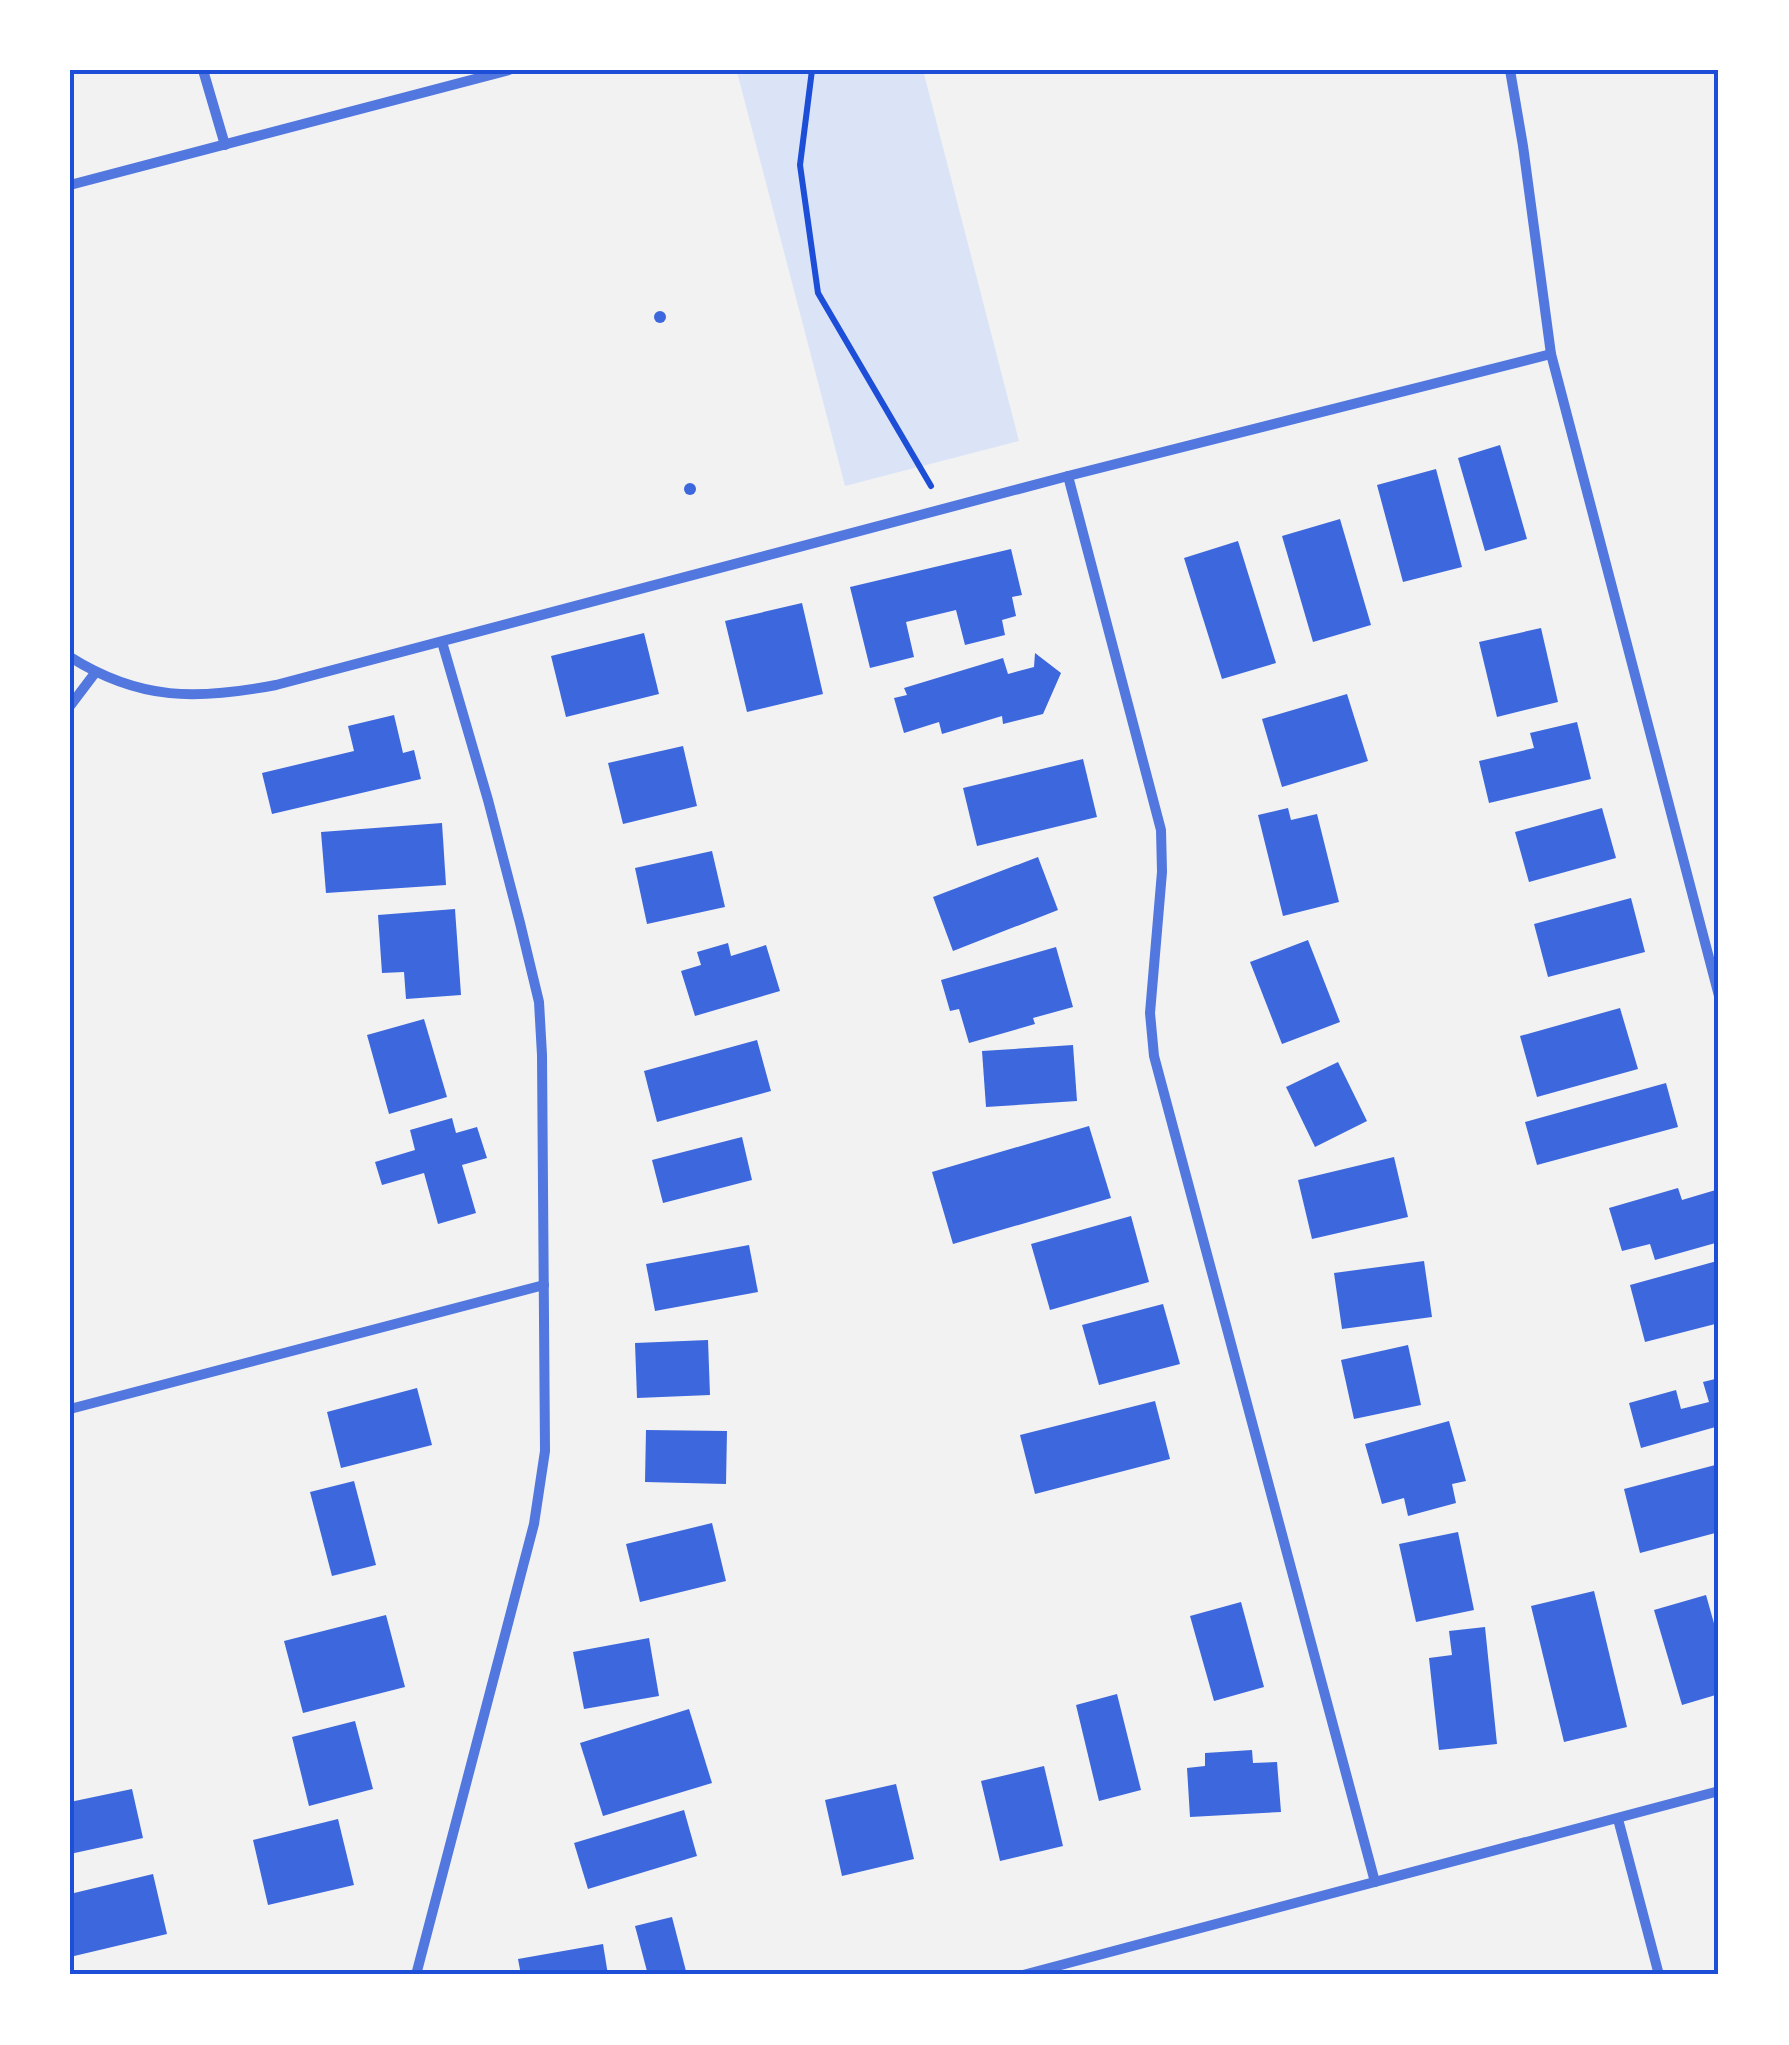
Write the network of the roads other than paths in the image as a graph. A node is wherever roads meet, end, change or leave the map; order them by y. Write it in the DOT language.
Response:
graph roads {
  1 [pos="204,70"];
  2 [pos="509,70"];
  3 [pos="1510,70"];
  4 [pos="225,145"];
  5 [pos="70,185"];
  6 [pos="1552,354"];
  7 [pos="1068,476"];
  8 [pos="442,642"];
  9 [pos="70,657"];
  10 [pos="96,673"];
  11 [pos="70,706"];
  12 [pos="1719,996"];
  13 [pos="544,1285"];
  14 [pos="70,1409"];
  15 [pos="1719,1791"];
  16 [pos="1618,1819"];
  17 [pos="1376,1882"];
  18 [pos="416,1975"];
  19 [pos="1023,1975"];
  20 [pos="1659,1975"];
  1 -- 4 [label="street"];
  2 -- 4 [label="street"];
  3 -- 6 [label="street"];
  4 -- 5 [label="street"];
  6 -- 7 [label="street"];
  6 -- 12 [label="street"];
  7 -- 8 [label="street"];
  7 -- 17 [label="street"];
  8 -- 10 [label="street"];
  8 -- 13 [label="street"];
  9 -- 10 [label="street"];
  10 -- 11 [label="street"];
  13 -- 14 [label="street"];
  13 -- 18 [label="street"];
  15 -- 16 [label="street"];
  16 -- 17 [label="street"];
  16 -- 20 [label="street"];
  17 -- 19 [label="street"];
}
